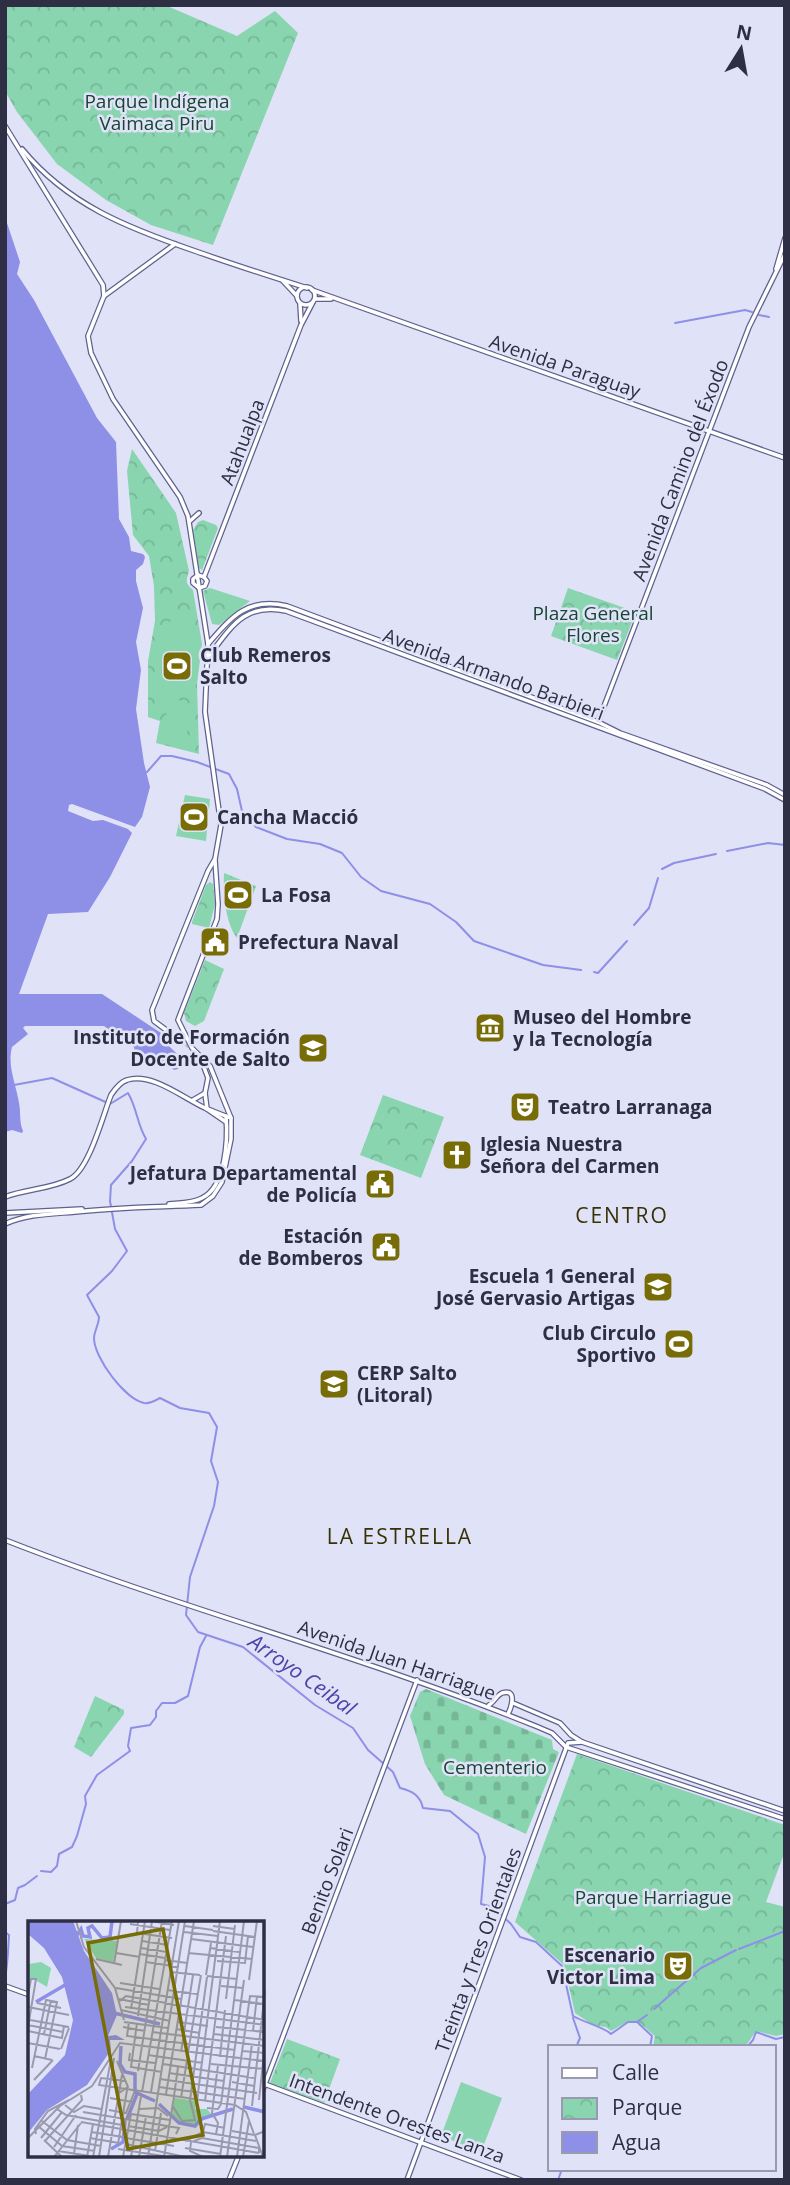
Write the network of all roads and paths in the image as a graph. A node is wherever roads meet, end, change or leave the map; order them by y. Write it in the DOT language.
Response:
graph roads {
  1 [pos="5,126"];
  2 [pos="13,139"];
  3 [pos="785,238"];
  4 [pos="175,244"];
  5 [pos="785,254"];
  6 [pos="776,269"];
  7 [pos="282,280"];
  8 [pos="309,289"];
  9 [pos="104,296"];
  10 [pos="297,297"];
  11 [pos="337,299"];
  12 [pos="314,301"];
  13 [pos="299,302"];
  14 [pos="301,325"];
  15 [pos="709,430"];
  16 [pos="785,458"];
  17 [pos="199,513"];
  18 [pos="189,521"];
  19 [pos="198,575"];
  20 [pos="204,577"];
  21 [pos="199,588"];
  22 [pos="206,630"];
  23 [pos="220,630"];
  24 [pos="213,638"];
  25 [pos="208,644"];
  26 [pos="216,648"];
  27 [pos="208,658"];
  28 [pos="598,722"];
  29 [pos="785,795"];
  30 [pos="785,800"];
  31 [pos="215,859"];
  32 [pos="203,883"];
  33 [pos="217,885"];
  34 [pos="177,1038"];
  35 [pos="202,1062"];
  36 [pos="205,1093"];
  37 [pos="192,1100"];
  38 [pos="207,1109"];
  39 [pos="229,1120"];
  40 [pos="5,1196"];
  41 [pos="88,1210"];
  42 [pos="5,1213"];
  43 [pos="5,1224"];
  44 [pos="5,1540"];
  45 [pos="417,1680"];
  46 [pos="496,1700"];
  47 [pos="513,1703"];
  48 [pos="487,1706"];
  49 [pos="495,1709"];
  50 [pos="509,1714"];
  51 [pos="582,1742"];
  52 [pos="566,1747"];
  53 [pos="572,1749"];
  54 [pos="785,1811"];
  55 [pos="785,1819"];
  56 [pos="7,1986"];
  57 [pos="28,1994"];
  58 [pos="264,2084"];
  59 [pos="421,2143"];
  60 [pos="238,2157"];
  61 [pos="229,2180"];
  62 [pos="407,2180"];
  63 [pos="521,2180"];
  1 -- 2 [label="street"];
  2 -- 4 [label="street, Avenida Paraguay"];
  2 -- 9 [label="street"];
  3 -- 6 [label="street, Avenida Camino del Éxodo"];
  4 -- 7 [label="street, Avenida Paraguay"];
  4 -- 9 [label="street"];
  5 -- 6 [label="street, Avenida Camino del Éxodo"];
  6 -- 15 [label="street, Avenida Camino del Éxodo"];
  7 -- 8 [label="street, Avenida Paraguay"];
  7 -- 10 [label="street, Avenida Paraguay"];
  8 -- 10 [label="street"];
  8 -- 11 [label="street, Avenida Paraguay"];
  8 -- 12 [label="street"];
  9 -- 18 [label="street"];
  10 -- 13 [label="street"];
  11 -- 12 [label="street, Avenida Paraguay"];
  11 -- 15 [label="street, Avenida Paraguay"];
  12 -- 13 [label="street"];
  12 -- 14 [label="street, Atahualpa"];
  13 -- 14 [label="street, Atahualpa"];
  14 -- 20 [label="street, Atahualpa"];
  15 -- 16 [label="street, Avenida Paraguay"];
  15 -- 28 [label="street, Avenida Camino del Éxodo"];
  17 -- 18 [label="street"];
  18 -- 19 [label="street"];
  19 -- 20 [label="street"];
  19 -- 21 [label="street"];
  20 -- 21 [label="street"];
  21 -- 22 [label="street"];
  22 -- 23 [label="street"];
  22 -- 24 [label="street"];
  22 -- 25 [label="street"];
  23 -- 24 [label="street, Avenida Armando Barbieri"];
  23 -- 28 [label="street, Avenida Armando Barbieri"];
  24 -- 25 [label="street, Avenida Armando Barbieri"];
  24 -- 26 [label="street"];
  25 -- 27 [label="street"];
  26 -- 27 [label="street, Avenida Armando Barbieri"];
  26 -- 30 [label="street, Avenida Armando Barbieri"];
  27 -- 31 [label="street"];
  28 -- 29 [label="street, Avenida Armando Barbieri"];
  31 -- 32 [label="street"];
  31 -- 33 [label="street"];
  32 -- 33 [label="street"];
  32 -- 34 [label="street"];
  33 -- 39 [label="street"];
  35 -- 36 [label="street"];
  36 -- 37 [label="street"];
  36 -- 38 [label="street"];
  37 -- 38 [label="street"];
  37 -- 40 [label="street"];
  38 -- 39 [label="street"];
  39 -- 41 [label="street"];
  41 -- 42 [label="street"];
  41 -- 43 [label="street"];
  44 -- 45 [label="street, Avenida Juan Harriague"];
  45 -- 48 [label="street, Avenida Juan Harriague"];
  45 -- 58 [label="street, Benito Solari"];
  46 -- 47 [label="street"];
  46 -- 48 [label="street"];
  46 -- 49 [label="street"];
  47 -- 50 [label="street"];
  47 -- 51 [label="street, Avenida Juan Harriague"];
  48 -- 49 [label="street, Avenida Juan Harriague"];
  49 -- 50 [label="street, Avenida Juan Harriague"];
  50 -- 52 [label="street, Avenida Juan Harriague"];
  51 -- 52 [label="street"];
  51 -- 53 [label="street"];
  51 -- 54 [label="street, Avenida Juan Harriague"];
  52 -- 53 [label="street, Avenida Juan Harriague"];
  52 -- 59 [label="street, Treinta y Tres Orientales"];
  53 -- 55 [label="street, Avenida Juan Harriague"];
  56 -- 57 [label="street"];
  58 -- 59 [label="street, Intendente Orestes Lanza"];
  59 -- 62 [label="street, Treinta y Tres Orientales"];
  59 -- 63 [label="street, Intendente Orestes Lanza"];
  60 -- 61 [label="street"];
}
